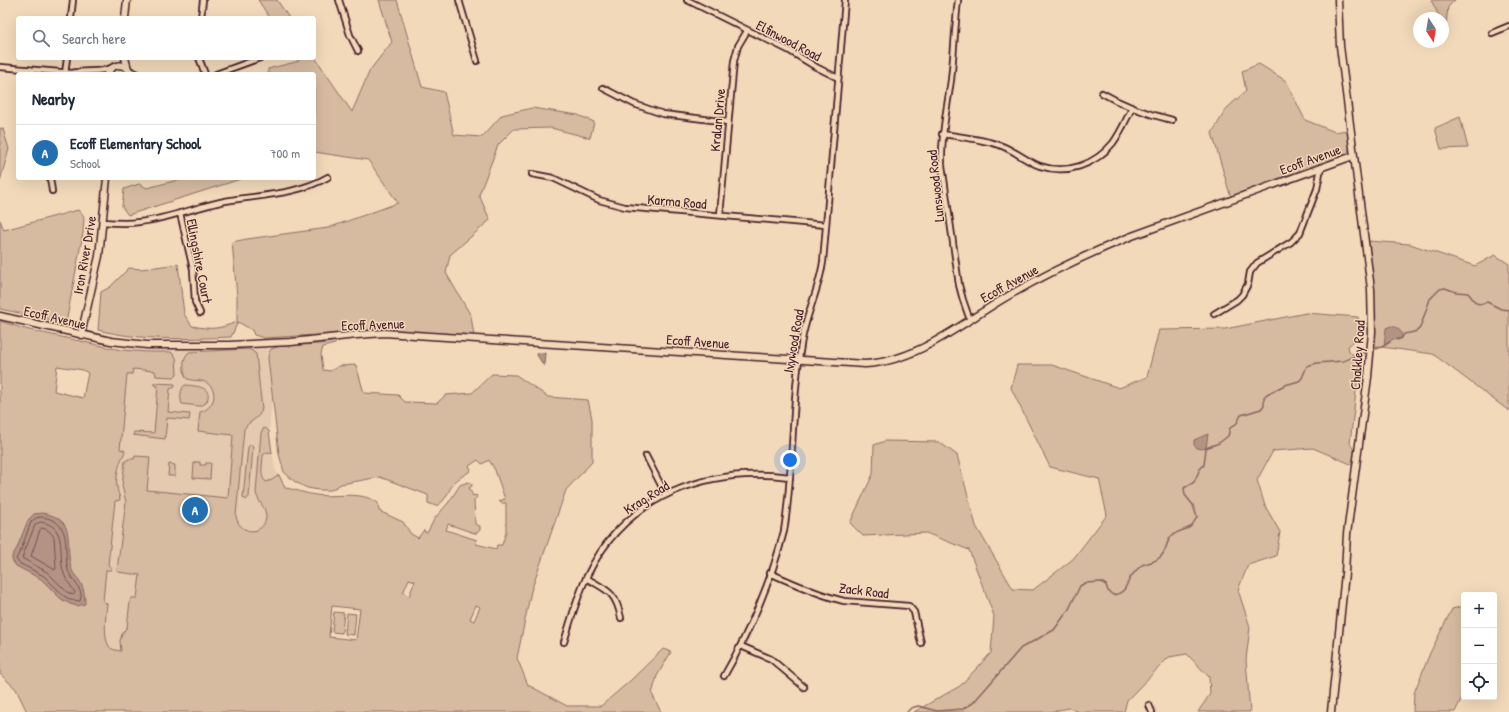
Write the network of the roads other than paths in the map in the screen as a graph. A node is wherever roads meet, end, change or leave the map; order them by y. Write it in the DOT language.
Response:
graph roads {
  1 [pos="73,0"];
  2 [pos="127,0"];
  3 [pos="203,0"];
  4 [pos="339,0"];
  5 [pos="459,0"];
  6 [pos="687,0"];
  7 [pos="845,0"];
  8 [pos="958,0"];
  9 [pos="1338,0"];
  10 [pos="71,16"];
  11 [pos="125,16"];
  12 [pos="201,16"];
  13 [pos="1509,26"];
  14 [pos="747,31"];
  15 [pos="1492,33"];
  16 [pos="358,52"];
  17 [pos="67,60"];
  18 [pos="115,60"];
  19 [pos="125,60"];
  20 [pos="200,60"];
  21 [pos="254,60"];
  22 [pos="477,62"];
  23 [pos="0,67"];
  24 [pos="111,68"];
  25 [pos="129,71"];
  26 [pos="54,72"];
  27 [pos="65,72"];
  28 [pos="78,72"];
  29 [pos="99,72"];
  30 [pos="99,72"];
  31 [pos="108,72"];
  32 [pos="204,72"];
  33 [pos="222,72"];
  34 [pos="838,78"];
  35 [pos="603,88"];
  36 [pos="1102,93"];
  37 [pos="1132,108"];
  38 [pos="1172,120"];
  39 [pos="728,122"];
  40 [pos="942,134"];
  41 [pos="1353,156"];
  42 [pos="1321,167"];
  43 [pos="532,174"];
  44 [pos="328,177"];
  45 [pos="50,180"];
  46 [pos="107,180"];
  47 [pos="52,191"];
  48 [pos="180,213"];
  49 [pos="720,215"];
  50 [pos="103,222"];
  51 [pos="826,225"];
  52 [pos="200,313"];
  53 [pos="1214,314"];
  54 [pos="0,316"];
  55 [pos="970,320"];
  56 [pos="81,335"];
  57 [pos="799,360"];
  58 [pos="646,456"];
  59 [pos="790,477"];
  60 [pos="666,495"];
  61 [pos="770,573"];
  62 [pos="586,578"];
  63 [pos="621,618"];
  64 [pos="564,642"];
  65 [pos="921,643"];
  66 [pos="741,646"];
  67 [pos="724,676"];
  68 [pos="804,687"];
  69 [pos="1149,705"];
  70 [pos="1152,712"];
  71 [pos="1331,712"];
  1 -- 10 [label="street"];
  2 -- 11 [label="street"];
  3 -- 12 [label="street"];
  4 -- 16 [label="street"];
  5 -- 22 [label="street"];
  6 -- 14 [label="street, Elfinwood Road"];
  7 -- 34 [label="street, Ivywood Road"];
  8 -- 40 [label="street, Lunswood Road"];
  9 -- 41 [label="street, Chalkley Road"];
  13 -- 15 [label="street"];
  14 -- 34 [label="street, Elfinwood Road"];
  14 -- 39 [label="street, Kralan Drive"];
  17 -- 27 [label="street"];
  18 -- 24 [label="street"];
  19 -- 25 [label="street"];
  20 -- 32 [label="street"];
  21 -- 33 [label="street"];
  23 -- 26 [label="street"];
  24 -- 25 [label="street"];
  24 -- 29 [label="street"];
  24 -- 31 [label="street"];
  28 -- 30 [label="street"];
  34 -- 51 [label="street, Ivywood Road"];
  35 -- 39 [label="street"];
  36 -- 37 [label="street"];
  37 -- 38 [label="street"];
  37 -- 40 [label="street"];
  39 -- 49 [label="street, Kralan Drive"];
  40 -- 55 [label="street, Lunswood Road"];
  41 -- 42 [label="street, Ecoff Avenue"];
  41 -- 71 [label="street, Chalkley Road"];
  42 -- 53 [label="street"];
  42 -- 55 [label="street, Ecoff Avenue"];
  43 -- 49 [label="street, Karma Road"];
  44 -- 48 [label="street"];
  45 -- 47 [label="street"];
  46 -- 50 [label="street, Iron River Drive"];
  48 -- 50 [label="street"];
  48 -- 52 [label="street, Ellingshire Court"];
  49 -- 51 [label="street, Karma Road"];
  50 -- 56 [label="street, Iron River Drive"];
  51 -- 57 [label="street, Ivywood Road"];
  54 -- 56 [label="street, Ecoff Avenue"];
  55 -- 57 [label="street, Ecoff Avenue"];
  56 -- 57 [label="street, Ecoff Avenue"];
  57 -- 59 [label="street, Ivywood Road"];
  58 -- 60 [label="street"];
  59 -- 60 [label="street, Krag Road"];
  59 -- 61 [label="street, Ivywood Road"];
  60 -- 62 [label="street, Krag Road"];
  61 -- 65 [label="street, Zack Road"];
  61 -- 66 [label="street, Ivywood Road"];
  62 -- 63 [label="street"];
  62 -- 64 [label="street, Krag Road"];
  66 -- 67 [label="street, Ivywood Road"];
  66 -- 68 [label="street"];
  69 -- 70 [label="street"];
}
